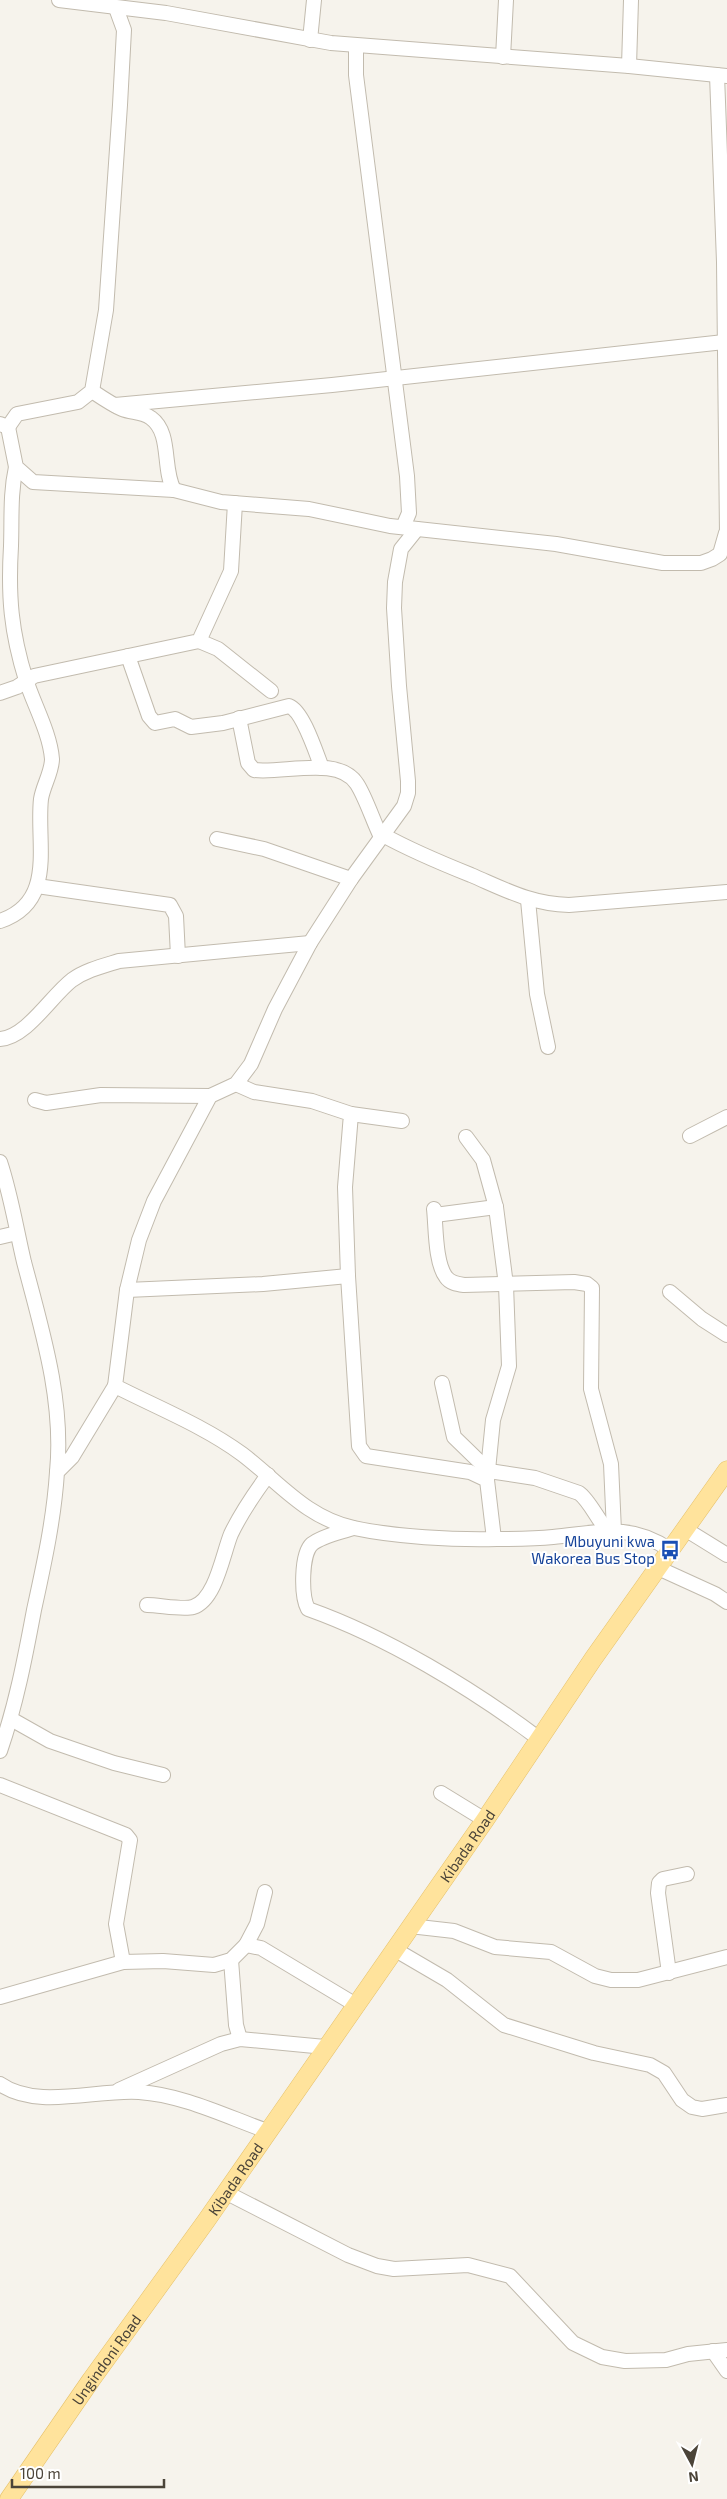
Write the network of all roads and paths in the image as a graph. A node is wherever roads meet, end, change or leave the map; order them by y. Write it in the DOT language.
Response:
graph roads {
  1 [pos="59,0"];
  2 [pos="314,0"];
  3 [pos="506,0"];
  4 [pos="631,0"];
  5 [pos="167,7"];
  6 [pos="116,8"];
  7 [pos="310,40"];
  8 [pos="356,46"];
  9 [pos="503,57"];
  10 [pos="629,66"];
  11 [pos="722,76"];
  12 [pos="726,262"];
  13 [pos="724,342"];
  14 [pos="395,377"];
  15 [pos="92,391"];
  16 [pos="115,406"];
  17 [pos="4,425"];
  18 [pos="16,467"];
  19 [pos="174,490"];
  20 [pos="235,503"];
  21 [pos="404,528"];
  22 [pos="726,534"];
  23 [pos="401,549"];
  24 [pos="5,554"];
  25 [pos="199,641"];
  26 [pos="128,656"];
  27 [pos="26,682"];
  28 [pos="271,691"];
  29 [pos="0,694"];
  30 [pos="239,718"];
  31 [pos="322,768"];
  32 [pos="382,836"];
  33 [pos="217,838"];
  34 [pos="351,879"];
  35 [pos="37,886"];
  36 [pos="727,892"];
  37 [pos="528,900"];
  38 [pos="0,921"];
  39 [pos="310,943"];
  40 [pos="178,956"];
  41 [pos="0,1039"];
  42 [pos="548,1047"];
  43 [pos="236,1084"];
  44 [pos="210,1096"];
  45 [pos="35,1100"];
  46 [pos="350,1114"];
  47 [pos="727,1117"];
  48 [pos="402,1121"];
  49 [pos="690,1136"];
  50 [pos="466,1137"];
  51 [pos="0,1162"];
  52 [pos="496,1207"];
  53 [pos="17,1233"];
  54 [pos="0,1237"];
  55 [pos="348,1276"];
  56 [pos="506,1285"];
  57 [pos="126,1290"];
  58 [pos="670,1292"];
  59 [pos="727,1335"];
  60 [pos="442,1383"];
  61 [pos="115,1386"];
  62 [pos="727,1470"];
  63 [pos="57,1472"];
  64 [pos="268,1475"];
  65 [pos="488,1476"];
  66 [pos="353,1528"];
  67 [pos="685,1529"];
  68 [pos="610,1531"];
  69 [pos="494,1539"];
  70 [pos="670,1550"];
  71 [pos="727,1555"];
  72 [pos="658,1568"];
  73 [pos="727,1602"];
  74 [pos="147,1605"];
  75 [pos="11,1719"];
  76 [pos="538,1738"];
  77 [pos="0,1751"];
  78 [pos="163,1775"];
  79 [pos="0,1785"];
  80 [pos="441,1793"];
  81 [pos="485,1820"];
  82 [pos="687,1874"];
  83 [pos="265,1892"];
  84 [pos="410,1926"];
  85 [pos="246,1945"];
  86 [pos="394,1948"];
  87 [pos="727,1958"];
  88 [pos="231,1960"];
  89 [pos="123,1962"];
  90 [pos="669,1973"];
  91 [pos="0,1997"];
  92 [pos="356,2004"];
  93 [pos="240,2039"];
  94 [pos="325,2048"];
  95 [pos="0,2084"];
  96 [pos="114,2093"];
  97 [pos="727,2105"];
  98 [pos="267,2131"];
  99 [pos="226,2192"];
  100 [pos="206,2221"];
  101 [pos="720,2351"];
  102 [pos="727,2371"];
  103 [pos="9,2499"];
  1 -- 6 [label="street"];
  2 -- 7 [label="street"];
  3 -- 9 [label="street"];
  4 -- 10 [label="street"];
  5 -- 6 [label="street"];
  5 -- 7 [label="street"];
  6 -- 15 [label="street"];
  7 -- 8 [label="street"];
  8 -- 9 [label="street"];
  8 -- 14 [label="street"];
  9 -- 10 [label="street"];
  10 -- 11 [label="street"];
  11 -- 12 [label="street"];
  12 -- 13 [label="street"];
  13 -- 14 [label="street"];
  13 -- 22 [label="street"];
  14 -- 16 [label="street"];
  14 -- 21 [label="street"];
  15 -- 16 [label="street"];
  15 -- 17 [label="street"];
  16 -- 19 [label="street"];
  17 -- 18 [label="street"];
  18 -- 19 [label="street"];
  18 -- 24 [label="street"];
  19 -- 20 [label="street"];
  20 -- 21 [label="street"];
  20 -- 25 [label="street"];
  21 -- 22 [label="street"];
  21 -- 23 [label="street"];
  21 -- 23 [label="street"];
  23 -- 32 [label="street"];
  24 -- 27 [label="street"];
  25 -- 26 [label="street"];
  25 -- 28 [label="street"];
  26 -- 27 [label="street"];
  26 -- 30 [label="street"];
  27 -- 29 [label="street"];
  27 -- 35 [label="street"];
  30 -- 31 [label="street"];
  30 -- 31 [label="street"];
  31 -- 32 [label="street"];
  32 -- 34 [label="street"];
  32 -- 37 [label="street"];
  33 -- 34 [label="street"];
  34 -- 39 [label="street"];
  35 -- 38 [label="street"];
  35 -- 40 [label="street"];
  36 -- 37 [label="street"];
  37 -- 42 [label="street"];
  39 -- 40 [label="street"];
  39 -- 43 [label="street"];
  40 -- 41 [label="street"];
  43 -- 44 [label="street"];
  43 -- 46 [label="street"];
  44 -- 45 [label="street"];
  44 -- 57 [label="street"];
  46 -- 48 [label="street"];
  46 -- 55 [label="street"];
  47 -- 49 [label="street"];
  50 -- 52 [label="street"];
  51 -- 53 [label="street"];
  52 -- 56 [label="street"];
  52 -- 56 [label="street"];
  53 -- 54 [label="street"];
  53 -- 63 [label="street"];
  55 -- 57 [label="street"];
  55 -- 65 [label="street"];
  56 -- 65 [label="street"];
  56 -- 68 [label="street"];
  57 -- 61 [label="street"];
  58 -- 59 [label="street"];
  60 -- 65 [label="street"];
  61 -- 63 [label="street"];
  61 -- 64 [label="street"];
  62 -- 67 [label="main road, Kibada Road"];
  63 -- 75 [label="street"];
  64 -- 66 [label="street"];
  64 -- 74 [label="street"];
  65 -- 68 [label="street"];
  65 -- 69 [label="street"];
  66 -- 69 [label="street"];
  66 -- 76 [label="street"];
  67 -- 70 [label="main road, Kibada Road"];
  67 -- 71 [label="street"];
  68 -- 69 [label="street"];
  68 -- 70 [label="street"];
  70 -- 72 [label="main road, Kibada Road"];
  72 -- 73 [label="street"];
  72 -- 76 [label="main road, Kibada Road"];
  75 -- 77 [label="street"];
  75 -- 78 [label="street"];
  76 -- 81 [label="main road, Kibada Road"];
  79 -- 89 [label="street"];
  80 -- 81 [label="street"];
  81 -- 84 [label="main road, Kibada Road"];
  82 -- 90 [label="street"];
  83 -- 85 [label="street"];
  84 -- 86 [label="main road, Kibada Road"];
  84 -- 90 [label="street"];
  85 -- 88 [label="street"];
  85 -- 92 [label="street"];
  86 -- 92 [label="main road, Kibada Road"];
  86 -- 97 [label="street"];
  87 -- 90 [label="street"];
  88 -- 89 [label="street"];
  88 -- 93 [label="street"];
  89 -- 91 [label="street"];
  92 -- 94 [label="main road, Kibada Road"];
  93 -- 94 [label="street"];
  93 -- 96 [label="street"];
  94 -- 98 [label="main road, Kibada Road"];
  95 -- 96 [label="street"];
  96 -- 98 [label="street"];
  98 -- 99 [label="main road, Kibada Road"];
  99 -- 100 [label="main road, Kibada Road"];
  99 -- 101 [label="street"];
  100 -- 103 [label="main road, Ungindoni Road"];
  101 -- 102 [label="street"];
}
